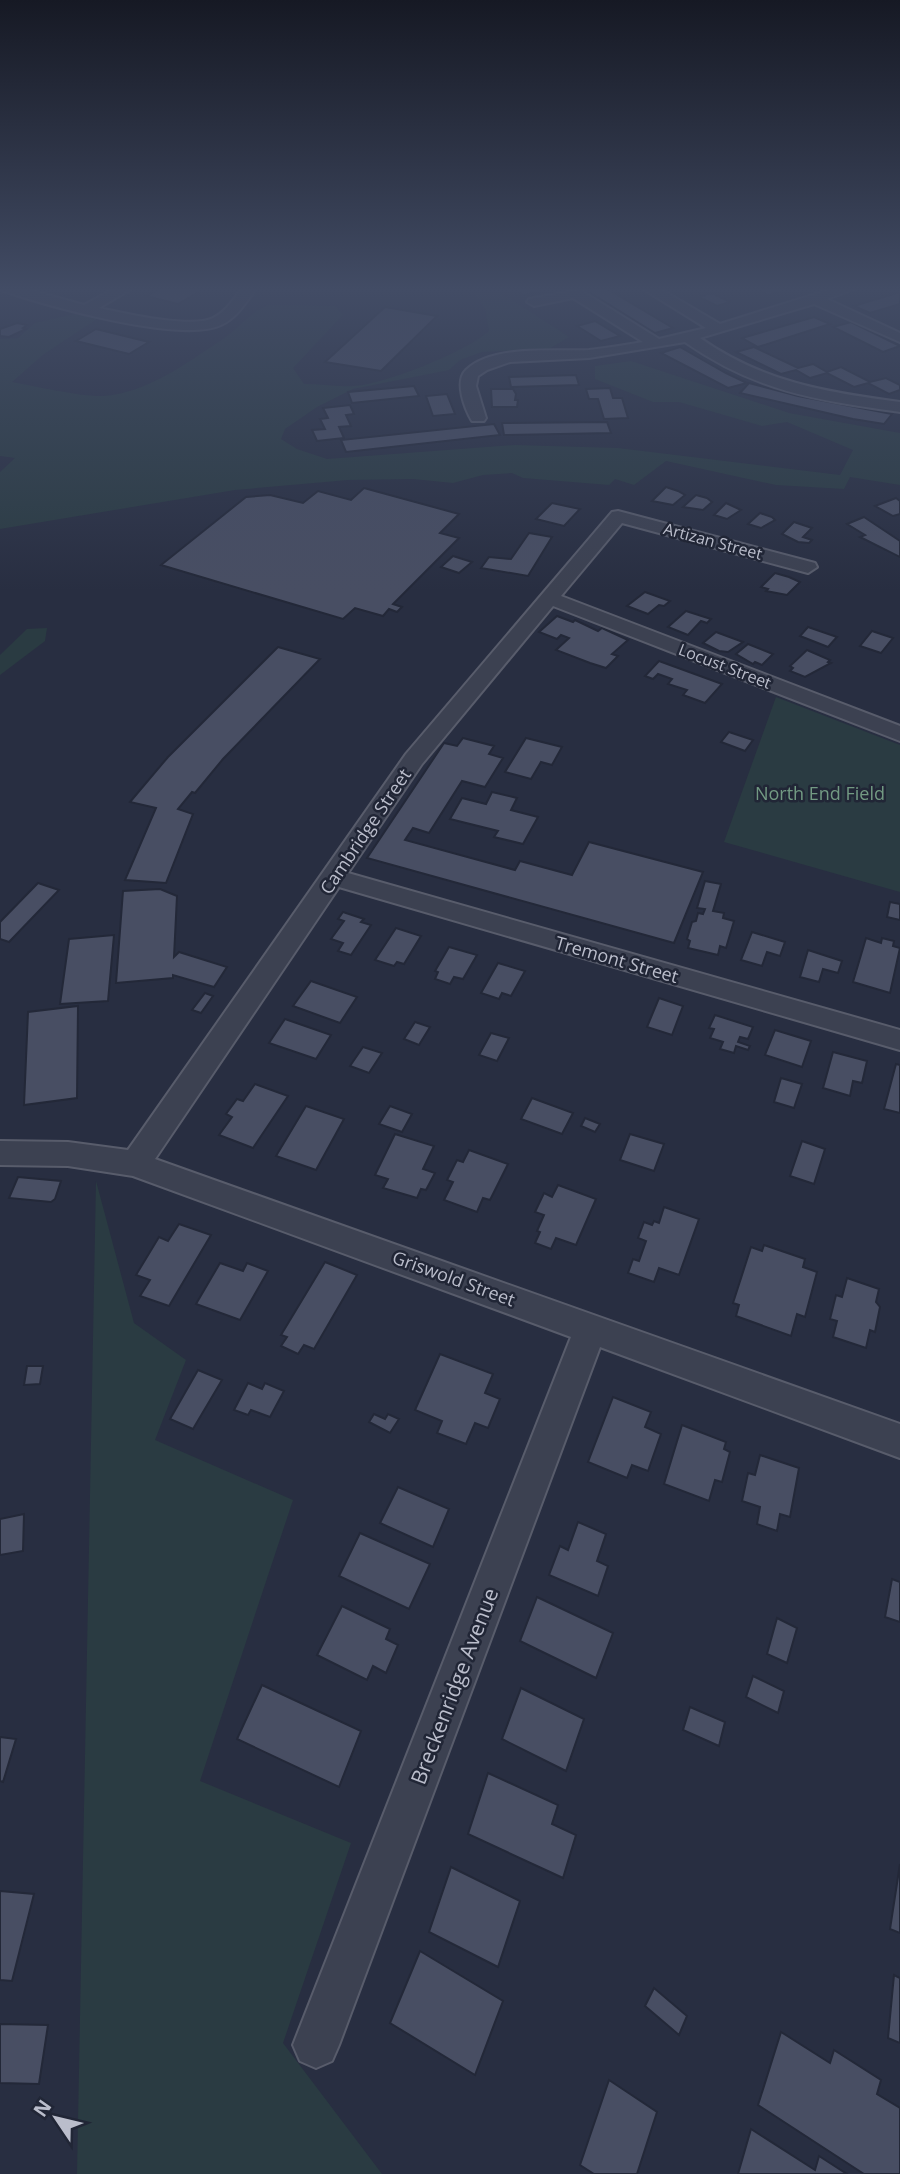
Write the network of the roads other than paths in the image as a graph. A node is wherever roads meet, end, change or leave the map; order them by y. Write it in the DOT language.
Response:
graph roads {
  1 [pos="469,388"];
  2 [pos="801,388"];
  3 [pos="900,407"];
  4 [pos="478,418"];
  5 [pos="618,516"];
  6 [pos="807,567"];
  7 [pos="550,598"];
  8 [pos="900,734"];
  9 [pos="335,877"];
  10 [pos="900,1040"];
  11 [pos="0,1153"];
  12 [pos="135,1164"];
  13 [pos="591,1328"];
  14 [pos="900,1441"];
  15 [pos="316,2045"];
  1 -- 4 [label="street"];
  2 -- 3 [label="street"];
  5 -- 6 [label="street, Artizan Street"];
  5 -- 7 [label="street, Cambridge Street"];
  7 -- 8 [label="street, Locust Street"];
  7 -- 9 [label="street, Cambridge Street"];
  9 -- 10 [label="street, Tremont Street"];
  9 -- 12 [label="street, Cambridge Street"];
  11 -- 12 [label="street, Griswold Street"];
  12 -- 13 [label="street, Griswold Street"];
  13 -- 14 [label="street, Griswold Street"];
  13 -- 15 [label="street, Breckenridge Avenue"];
}
